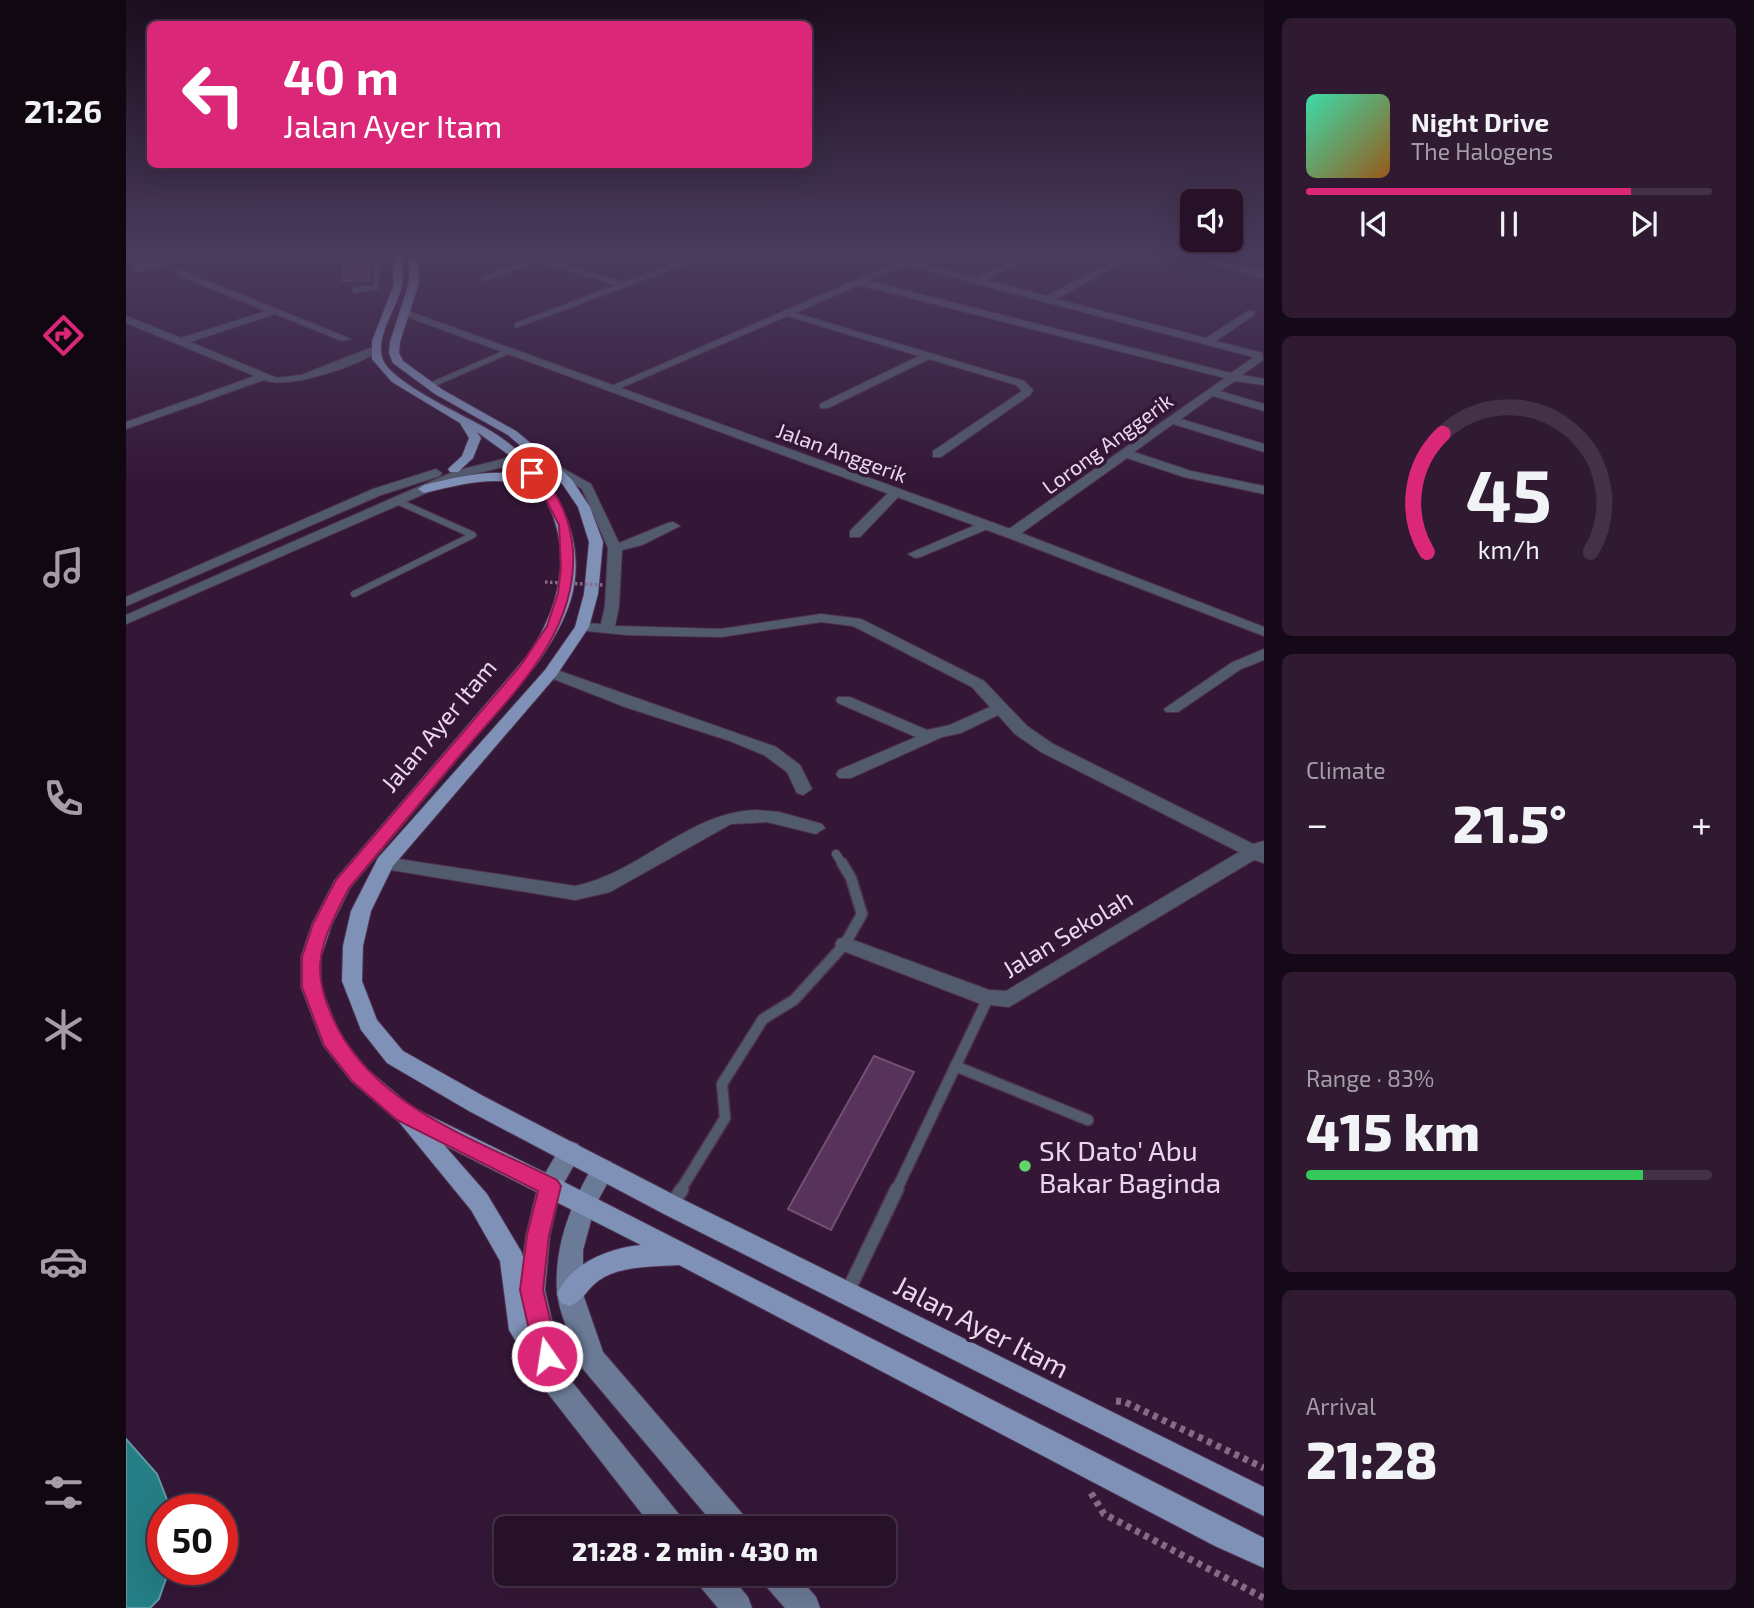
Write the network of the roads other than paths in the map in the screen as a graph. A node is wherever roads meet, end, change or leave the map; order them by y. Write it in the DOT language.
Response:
graph roads {
  1 [pos="157,332"];
  2 [pos="210,332"];
  3 [pos="329,332"];
  4 [pos="382,332"];
  5 [pos="398,332"];
  6 [pos="457,332"];
  7 [pos="742,332"];
  8 [pos="851,332"];
  9 [pos="1059,332"];
  10 [pos="1176,332"];
  11 [pos="1222,332"];
  12 [pos="346,339"];
  13 [pos="1209,341"];
  14 [pos="180,342"];
  15 [pos="377,349"];
  16 [pos="509,351"];
  17 [pos="929,355"];
  18 [pos="345,363"];
  19 [pos="380,364"];
  20 [pos="262,377"];
  21 [pos="1233,377"];
  22 [pos="1264,382"];
  23 [pos="429,386"];
  24 [pos="612,388"];
  25 [pos="1211,392"];
  26 [pos="824,406"];
  27 [pos="1264,408"];
  28 [pos="1171,420"];
  29 [pos="464,421"];
  30 [pos="126,426"];
  31 [pos="1264,448"];
  32 [pos="1125,453"];
  33 [pos="937,454"];
  34 [pos="522,455"];
  35 [pos="551,466"];
  36 [pos="454,468"];
  37 [pos="545,486"];
  38 [pos="424,489"];
  39 [pos="1264,490"];
  40 [pos="896,492"];
  41 [pos="397,501"];
  42 [pos="673,526"];
  43 [pos="985,526"];
  44 [pos="855,534"];
  45 [pos="1011,534"];
  46 [pos="615,548"];
  47 [pos="915,554"];
  48 [pos="145,593"];
  49 [pos="354,594"];
  50 [pos="126,602"];
  51 [pos="164,603"];
  52 [pos="126,620"];
  53 [pos="582,627"];
  54 [pos="607,629"];
  55 [pos="1264,632"];
  56 [pos="1264,654"];
  57 [pos="551,673"];
  58 [pos="844,700"];
  59 [pos="1000,708"];
  60 [pos="1172,709"];
  61 [pos="940,734"];
  62 [pos="845,774"];
  63 [pos="803,789"];
  64 [pos="816,828"];
  65 [pos="1261,852"];
  66 [pos="836,854"];
  67 [pos="385,863"];
  68 [pos="845,944"];
  69 [pos="988,998"];
  70 [pos="955,1066"];
  71 [pos="404,1114"];
  72 [pos="1088,1120"];
  73 [pos="570,1151"];
  74 [pos="603,1169"];
  75 [pos="550,1186"];
  76 [pos="584,1204"];
  77 [pos="672,1206"];
  78 [pos="680,1254"];
  79 [pos="848,1293"];
  80 [pos="570,1294"];
  81 [pos="552,1378"];
  82 [pos="1264,1502"];
  83 [pos="662,1516"];
  84 [pos="726,1516"];
  85 [pos="1264,1553"];
  86 [pos="719,1586"];
  87 [pos="786,1586"];
  88 [pos="737,1608"];
  89 [pos="805,1608"];
  1 -- 14 [label="street"];
  2 -- 14 [label="street"];
  3 -- 12 [label="street"];
  4 -- 15 [label="main road"];
  5 -- 23 [label="main road, Jalan Ayer Itam"];
  6 -- 16 [label="street, Jalan Anggerik"];
  7 -- 24 [label="street"];
  8 -- 17 [label="street"];
  9 -- 21 [label="street"];
  10 -- 13 [label="street"];
  11 -- 13 [label="street"];
  13 -- 21 [label="street, Lorong Anggerik"];
  14 -- 20 [label="street"];
  15 -- 18 [label="street"];
  15 -- 19 [label="main road"];
  16 -- 23 [label="lane"];
  16 -- 24 [label="street, Jalan Anggerik"];
  17 -- 26 [label="street"];
  17 -- 33 [label="street"];
  18 -- 19 [label="street"];
  18 -- 20 [label="street"];
  19 -- 29 [label="main road, Jalan Ayer Itam"];
  20 -- 30 [label="street"];
  21 -- 22 [label="street"];
  21 -- 25 [label="street, Lorong Anggerik"];
  23 -- 34 [label="main road, Jalan Ayer Itam"];
  24 -- 40 [label="street, Jalan Anggerik"];
  25 -- 27 [label="street"];
  25 -- 28 [label="street, Lorong Anggerik"];
  28 -- 31 [label="street"];
  28 -- 32 [label="street, Lorong Anggerik"];
  29 -- 34 [label="main road, Jalan Ayer Itam"];
  29 -- 36 [label="main road"];
  32 -- 39 [label="street"];
  32 -- 45 [label="street, Lorong Anggerik"];
  34 -- 35 [label="main road, Jalan Ayer Itam"];
  34 -- 36 [label="street"];
  34 -- 37 [label="main road, Jalan Ayer Itam"];
  34 -- 38 [label="street"];
  35 -- 46 [label="street"];
  35 -- 53 [label="main road, Jalan Ayer Itam"];
  36 -- 48 [label="street"];
  37 -- 38 [label="main road"];
  37 -- 71 [label="main road, Jalan Ayer Itam"];
  38 -- 41 [label="street"];
  40 -- 43 [label="street, Jalan Anggerik"];
  40 -- 44 [label="street"];
  41 -- 49 [label="lane"];
  41 -- 51 [label="street"];
  42 -- 46 [label="street"];
  43 -- 45 [label="street, Jalan Anggerik"];
  43 -- 47 [label="street"];
  45 -- 55 [label="street, Jalan Anggerik"];
  46 -- 54 [label="street"];
  48 -- 50 [label="street"];
  48 -- 51 [label="street"];
  51 -- 52 [label="street"];
  53 -- 54 [label="street"];
  53 -- 57 [label="main road, Jalan Ayer Itam"];
  54 -- 59 [label="street"];
  56 -- 60 [label="street"];
  57 -- 63 [label="street"];
  57 -- 67 [label="main road, Jalan Ayer Itam"];
  58 -- 61 [label="street"];
  59 -- 61 [label="street"];
  59 -- 65 [label="street"];
  61 -- 62 [label="street"];
  64 -- 67 [label="street"];
  65 -- 69 [label="street, Jalan Sekolah"];
  66 -- 68 [label="lane"];
  67 -- 73 [label="main road, Jalan Ayer Itam"];
  68 -- 69 [label="street, Jalan Sekolah"];
  68 -- 77 [label="lane"];
  69 -- 70 [label="lane"];
  70 -- 72 [label="lane"];
  70 -- 79 [label="lane"];
  71 -- 75 [label="main road, Jalan Ayer Itam"];
  71 -- 81 [label="main road"];
  73 -- 74 [label="main road, Jalan Ayer Itam"];
  73 -- 75 [label="main road"];
  74 -- 76 [label="main road"];
  74 -- 77 [label="main road, Jalan Ayer Itam"];
  75 -- 76 [label="main road, Jalan Ayer Itam"];
  75 -- 81 [label="main road"];
  76 -- 78 [label="main road, Jalan Ayer Itam"];
  76 -- 80 [label="main road"];
  77 -- 79 [label="main road, Jalan Ayer Itam"];
  78 -- 80 [label="main road"];
  78 -- 85 [label="main road"];
  79 -- 82 [label="main road, Jalan Ayer Itam"];
  80 -- 84 [label="main road"];
  81 -- 83 [label="main road"];
  86 -- 88 [label="main road"];
  87 -- 89 [label="main road"];
}
